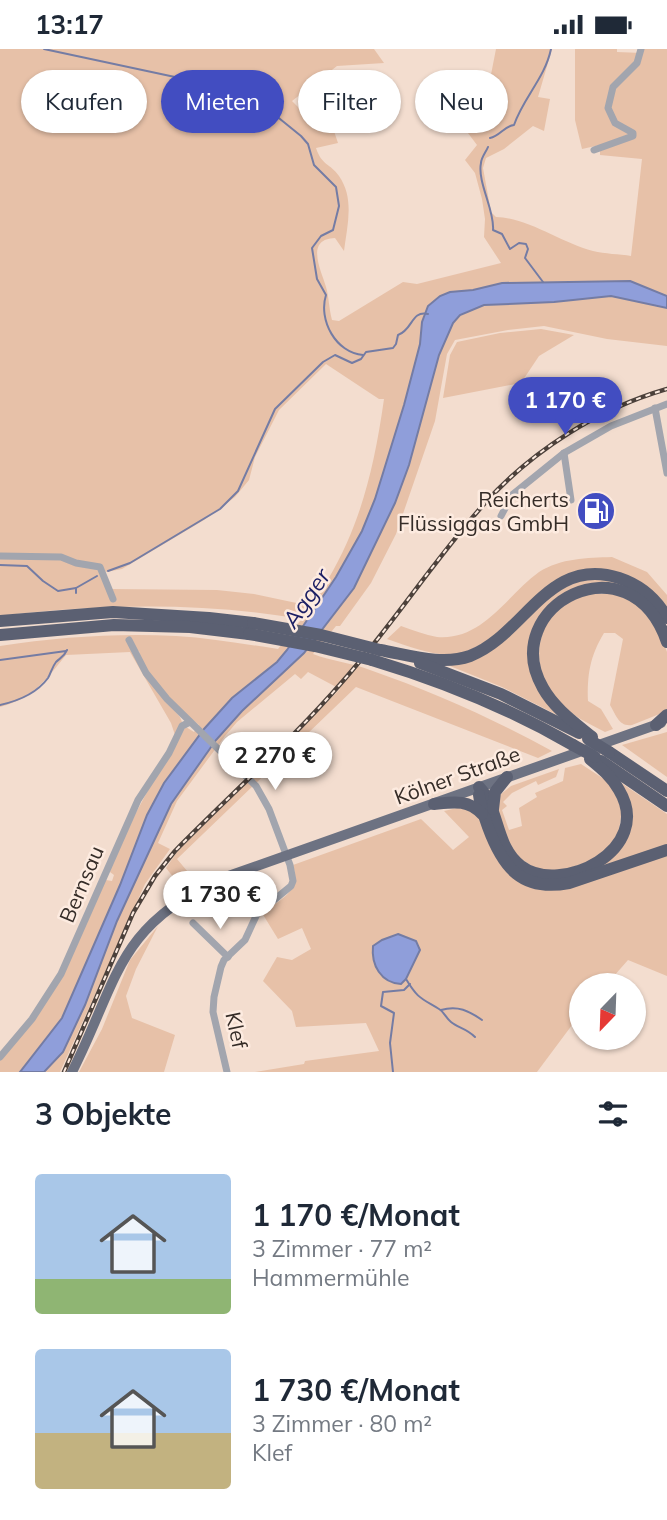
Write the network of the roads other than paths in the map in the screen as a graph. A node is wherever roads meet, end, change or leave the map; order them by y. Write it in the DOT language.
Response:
graph roads {
  1 [pos="642,49"];
  2 [pos="594,150"];
  3 [pos="667,404"];
  4 [pos="655,408"];
  5 [pos="564,453"];
  6 [pos="667,473"];
  7 [pos="571,500"];
  8 [pos="500,516"];
  9 [pos="0,556"];
  10 [pos="113,599"];
  11 [pos="667,618"];
  12 [pos="0,621"];
  13 [pos="251,629"];
  14 [pos="0,635"];
  15 [pos="129,640"];
  16 [pos="667,642"];
  17 [pos="376,655"];
  18 [pos="667,715"];
  19 [pos="190,722"];
  20 [pos="661,723"];
  21 [pos="590,738"];
  22 [pos="592,758"];
  23 [pos="506,777"];
  24 [pos="479,787"];
  25 [pos="667,791"];
  26 [pos="434,804"];
  27 [pos="667,806"];
  28 [pos="489,815"];
  29 [pos="667,850"];
  30 [pos="286,856"];
  31 [pos="193,923"];
  32 [pos="228,957"];
  33 [pos="0,1057"];
  34 [pos="72,1072"];
  35 [pos="228,1072"];
  1 -- 2 [label="street"];
  3 -- 4 [label="street"];
  4 -- 5 [label="street"];
  4 -- 6 [label="street"];
  5 -- 7 [label="street"];
  5 -- 8 [label="street"];
  9 -- 10 [label="street"];
  11 -- 17 [label="highway"];
  12 -- 13 [label="highway"];
  13 -- 14 [label="highway"];
  13 -- 17 [label="highway, bridge"];
  15 -- 19 [label="street, Klef"];
  16 -- 21 [label="highway"];
  17 -- 21 [label="highway"];
  17 -- 22 [label="highway, bridge"];
  18 -- 20 [label="highway"];
  19 -- 30 [label="street, Klef"];
  19 -- 33 [label="street, Bernsau"];
  20 -- 23 [label="main road, Kölner Straße"];
  21 -- 25 [label="highway, bridge"];
  22 -- 27 [label="highway"];
  22 -- 28 [label="highway"];
  23 -- 24 [label="main road, Kölner Straße"];
  23 -- 28 [label="highway"];
  24 -- 26 [label="main road, Kölner Straße"];
  24 -- 28 [label="highway"];
  26 -- 28 [label="highway"];
  26 -- 30 [label="main road, Kölner Straße"];
  28 -- 29 [label="highway"];
  30 -- 32 [label="street, Klef"];
  30 -- 34 [label="main road, Kölner Straße"];
  31 -- 32 [label="street"];
  32 -- 35 [label="street, Klef"];
}
